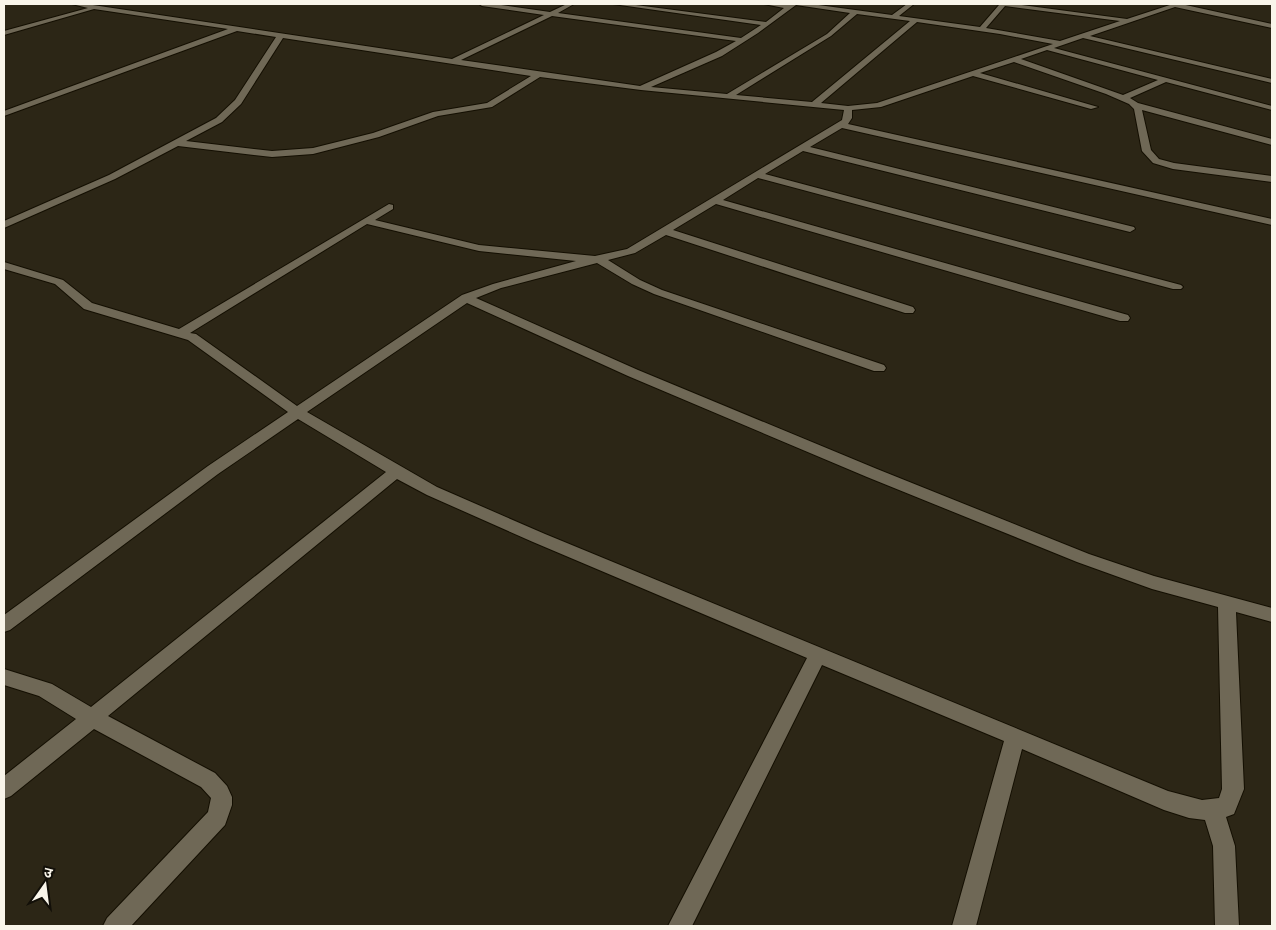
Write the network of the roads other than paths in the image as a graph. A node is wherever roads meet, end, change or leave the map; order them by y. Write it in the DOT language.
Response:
graph roads {
  1 [pos="74,4"];
  2 [pos="108,4"];
  3 [pos="482,4"];
  4 [pos="571,4"];
  5 [pos="616,4"];
  6 [pos="767,4"];
  7 [pos="799,4"];
  8 [pos="911,4"];
  9 [pos="1003,4"];
  10 [pos="1177,4"];
  11 [pos="792,5"];
  12 [pos="97,7"];
  13 [pos="856,12"];
  14 [pos="552,14"];
  15 [pos="894,17"];
  16 [pos="916,20"];
  17 [pos="1127,21"];
  18 [pos="767,24"];
  19 [pos="1272,26"];
  20 [pos="237,28"];
  21 [pos="981,30"];
  22 [pos="4,33"];
  23 [pos="281,35"];
  24 [pos="1082,36"];
  25 [pos="743,40"];
  26 [pos="1060,43"];
  27 [pos="1046,48"];
  28 [pos="1014,59"];
  29 [pos="454,61"];
  30 [pos="972,73"];
  31 [pos="539,74"];
  32 [pos="1166,79"];
  33 [pos="1272,81"];
  34 [pos="640,88"];
  35 [pos="727,97"];
  36 [pos="1124,98"];
  37 [pos="813,105"];
  38 [pos="1135,105"];
  39 [pos="1094,107"];
  40 [pos="848,108"];
  41 [pos="1272,108"];
  42 [pos="4,114"];
  43 [pos="841,125"];
  44 [pos="1272,142"];
  45 [pos="178,143"];
  46 [pos="802,148"];
  47 [pos="756,175"];
  48 [pos="1272,179"];
  49 [pos="714,200"];
  50 [pos="389,206"];
  51 [pos="366,221"];
  52 [pos="1272,222"];
  53 [pos="4,225"];
  54 [pos="1130,229"];
  55 [pos="665,231"];
  56 [pos="600,260"];
  57 [pos="4,264"];
  58 [pos="1177,287"];
  59 [pos="466,298"];
  60 [pos="909,310"];
  61 [pos="1124,318"];
  62 [pos="181,333"];
  63 [pos="879,368"];
  64 [pos="297,412"];
  65 [pos="396,472"];
  66 [pos="1227,604"];
  67 [pos="1272,615"];
  68 [pos="4,625"];
  69 [pos="818,655"];
  70 [pos="4,676"];
  71 [pos="91,717"];
  72 [pos="1015,737"];
  73 [pos="4,789"];
  74 [pos="1213,812"];
  75 [pos="115,926"];
  76 [pos="680,926"];
  77 [pos="964,926"];
  78 [pos="1227,926"];
  1 -- 12 [label="street"];
  2 -- 12 [label="street"];
  3 -- 14 [label="street"];
  4 -- 14 [label="street"];
  5 -- 18 [label="street"];
  6 -- 11 [label="street"];
  7 -- 13 [label="street"];
  8 -- 15 [label="street"];
  9 -- 17 [label="street"];
  9 -- 21 [label="street"];
  10 -- 17 [label="street"];
  10 -- 19 [label="street"];
  11 -- 18 [label="street"];
  12 -- 20 [label="street"];
  12 -- 22 [label="street"];
  13 -- 15 [label="street"];
  13 -- 35 [label="street"];
  14 -- 25 [label="street"];
  14 -- 29 [label="street"];
  15 -- 16 [label="street"];
  16 -- 21 [label="street"];
  16 -- 37 [label="street"];
  17 -- 24 [label="street"];
  18 -- 25 [label="street"];
  20 -- 23 [label="street"];
  20 -- 42 [label="street"];
  21 -- 26 [label="street"];
  23 -- 29 [label="street"];
  23 -- 45 [label="street"];
  24 -- 26 [label="street"];
  24 -- 33 [label="street"];
  25 -- 34 [label="street"];
  26 -- 27 [label="street"];
  27 -- 28 [label="street"];
  27 -- 32 [label="street"];
  28 -- 30 [label="street"];
  28 -- 36 [label="street"];
  29 -- 31 [label="street"];
  30 -- 39 [label="street"];
  30 -- 40 [label="street"];
  31 -- 34 [label="street"];
  31 -- 45 [label="street"];
  32 -- 36 [label="street"];
  32 -- 41 [label="street"];
  34 -- 35 [label="street"];
  35 -- 37 [label="street"];
  36 -- 38 [label="street"];
  37 -- 40 [label="street"];
  38 -- 44 [label="street"];
  38 -- 48 [label="street"];
  40 -- 43 [label="street"];
  43 -- 46 [label="street"];
  43 -- 52 [label="street"];
  45 -- 53 [label="street"];
  46 -- 47 [label="street"];
  46 -- 54 [label="street"];
  47 -- 49 [label="street"];
  47 -- 58 [label="street"];
  49 -- 55 [label="street"];
  49 -- 61 [label="street"];
  50 -- 51 [label="street"];
  51 -- 56 [label="street"];
  51 -- 62 [label="street"];
  55 -- 56 [label="street"];
  55 -- 60 [label="street"];
  56 -- 59 [label="street"];
  56 -- 63 [label="street"];
  57 -- 62 [label="street"];
  59 -- 64 [label="street"];
  59 -- 66 [label="street"];
  62 -- 64 [label="street"];
  64 -- 65 [label="street"];
  64 -- 68 [label="street"];
  65 -- 69 [label="street"];
  65 -- 71 [label="street"];
  66 -- 67 [label="street"];
  66 -- 74 [label="street"];
  69 -- 72 [label="street"];
  69 -- 76 [label="street"];
  70 -- 71 [label="street"];
  71 -- 73 [label="street"];
  71 -- 75 [label="street"];
  72 -- 74 [label="street"];
  72 -- 77 [label="street"];
  74 -- 78 [label="street"];
}
